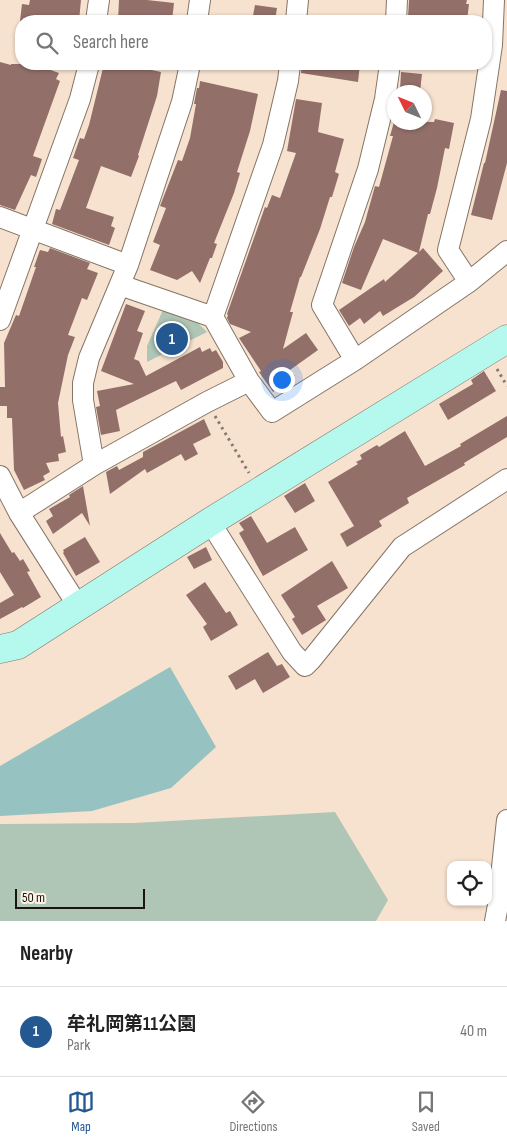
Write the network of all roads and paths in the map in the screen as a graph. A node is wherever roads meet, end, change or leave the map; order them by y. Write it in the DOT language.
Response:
graph roads {
  1 [pos="99,0"];
  2 [pos="200,0"];
  3 [pos="298,0"];
  4 [pos="397,0"];
  5 [pos="494,0"];
  6 [pos="97,15"];
  7 [pos="198,15"];
  8 [pos="297,15"];
  9 [pos="396,15"];
  10 [pos="500,46"];
  11 [pos="87,70"];
  12 [pos="189,70"];
  13 [pos="289,70"];
  14 [pos="389,70"];
  15 [pos="0,217"];
  16 [pos="33,230"];
  17 [pos="507,251"];
  18 [pos="128,265"];
  19 [pos="469,282"];
  20 [pos="120,285"];
  21 [pos="213,317"];
  22 [pos="0,320"];
  23 [pos="507,338"];
  24 [pos="355,360"];
  25 [pos="249,380"];
  26 [pos="207,402"];
  27 [pos="94,465"];
  28 [pos="0,476"];
  29 [pos="507,479"];
  30 [pos="260,491"];
  31 [pos="19,513"];
  32 [pos="210,522"];
  33 [pos="78,606"];
  34 [pos="0,649"];
  35 [pos="507,820"];
  36 [pos="495,921"];
  1 -- 6 [label="street"];
  2 -- 7 [label="street"];
  3 -- 8 [label="street"];
  4 -- 9 [label="street"];
  5 -- 10 [label="street"];
  10 -- 19 [label="street"];
  11 -- 16 [label="street"];
  12 -- 18 [label="street"];
  13 -- 21 [label="street"];
  14 -- 24 [label="street"];
  15 -- 16 [label="street"];
  16 -- 18 [label="street"];
  16 -- 22 [label="street"];
  17 -- 19 [label="street"];
  18 -- 20 [label="street"];
  19 -- 24 [label="street"];
  20 -- 21 [label="street"];
  20 -- 27 [label="street"];
  21 -- 25 [label="street"];
  23 -- 30 [label="street"];
  24 -- 25 [label="street"];
  25 -- 26 [label="street"];
  26 -- 27 [label="street"];
  26 -- 30 [label="path"];
  27 -- 31 [label="street"];
  28 -- 31 [label="street"];
  29 -- 32 [label="street"];
  30 -- 32 [label="street"];
  31 -- 33 [label="street"];
  32 -- 33 [label="street"];
  33 -- 34 [label="street"];
  35 -- 36 [label="street"];
}
